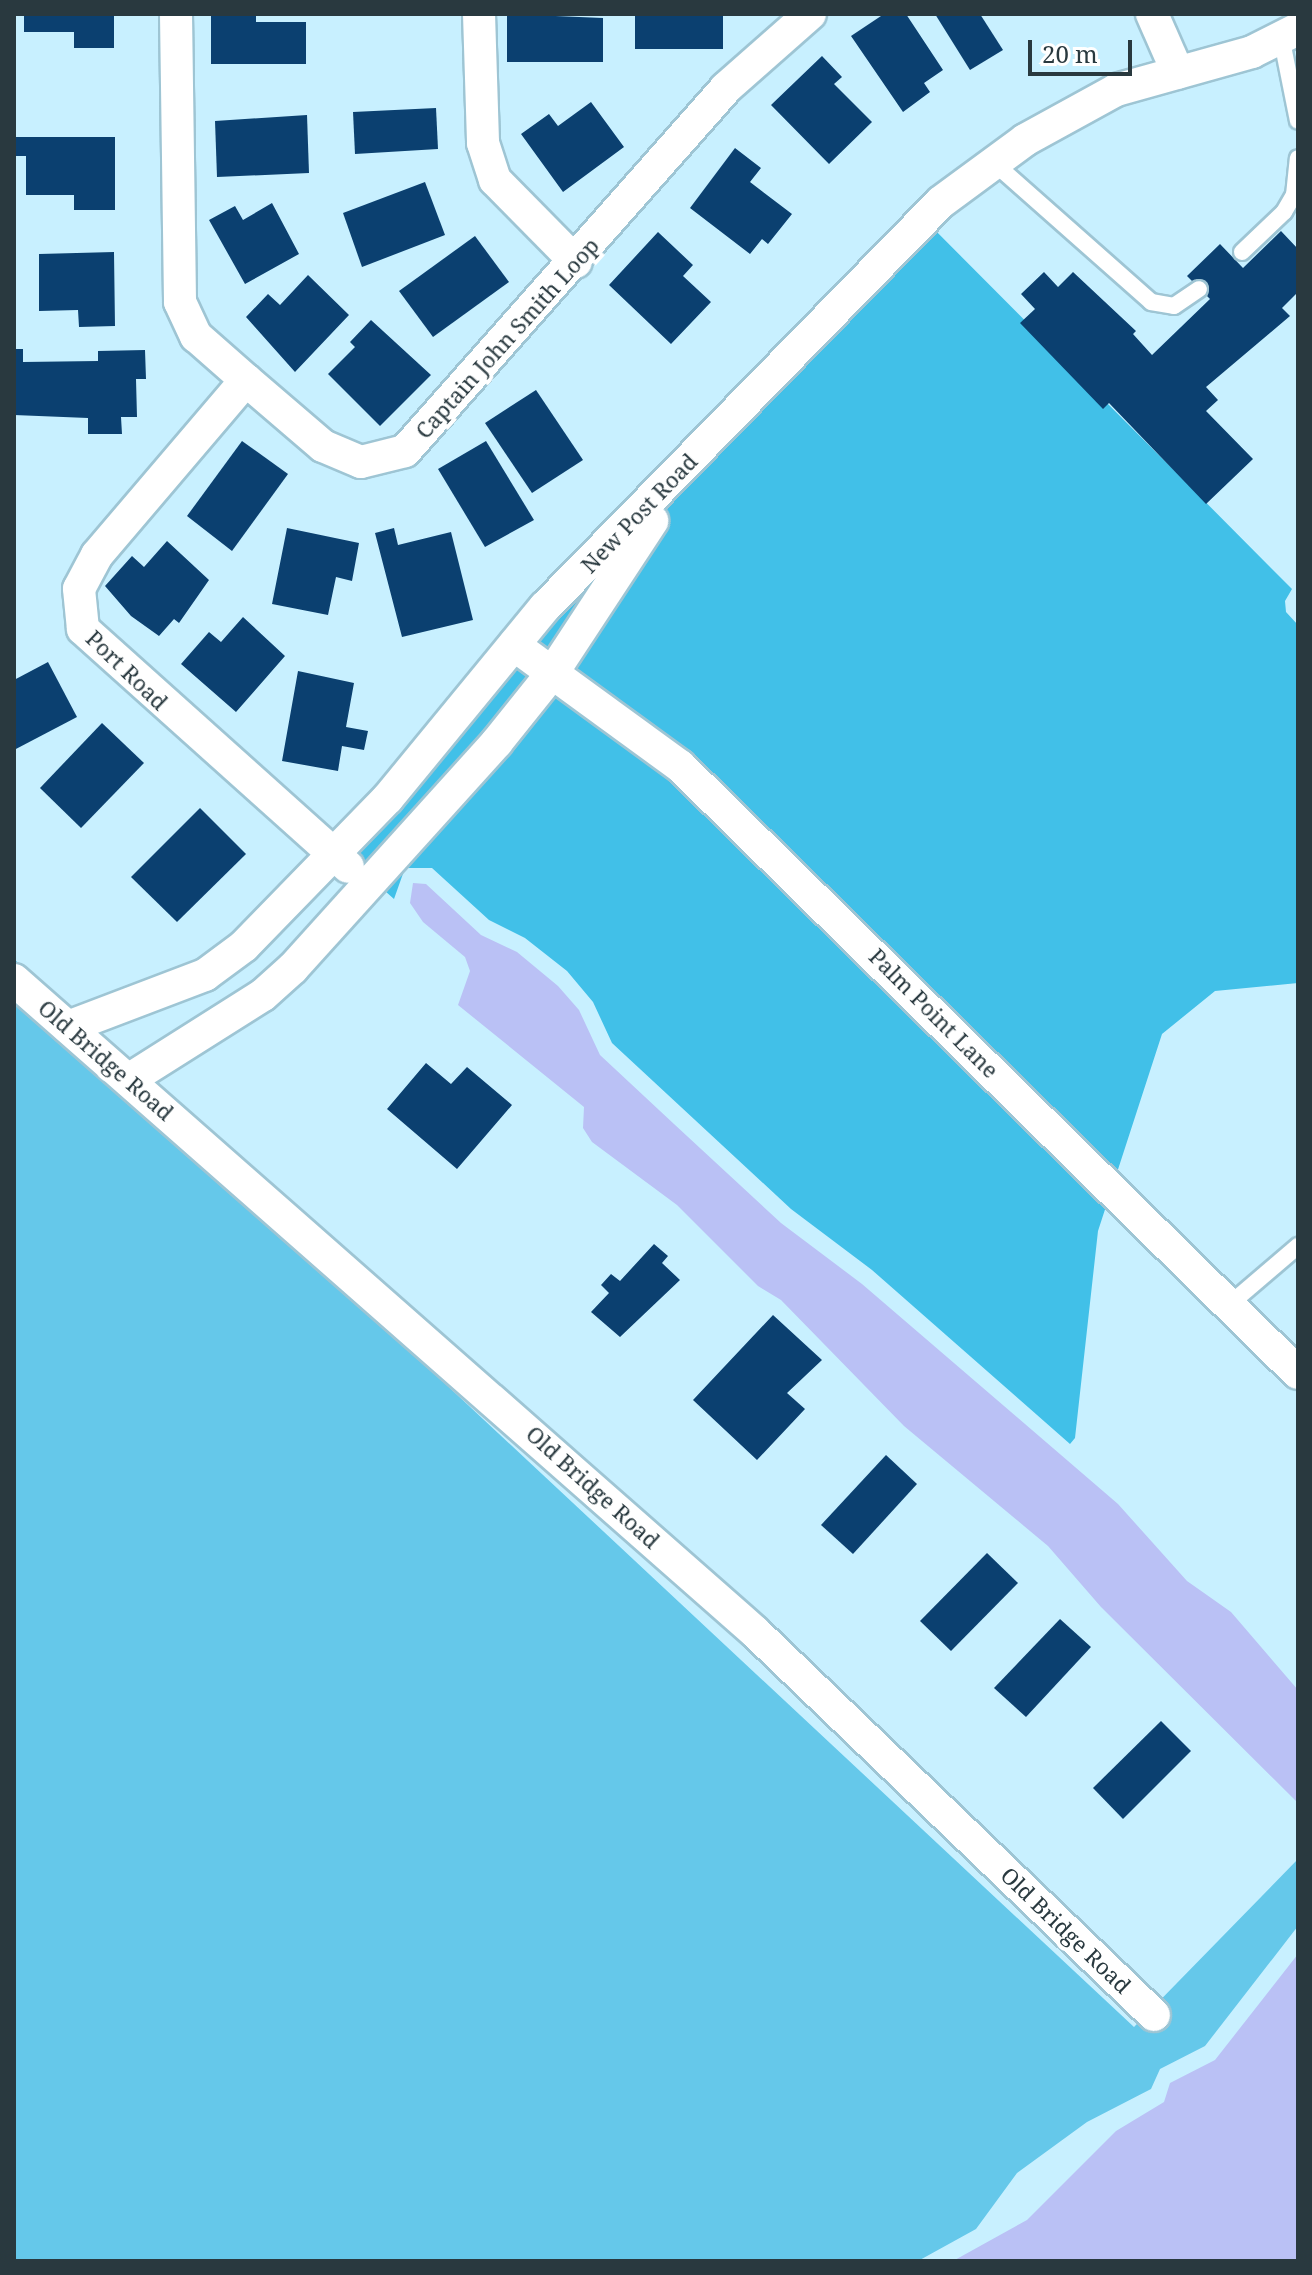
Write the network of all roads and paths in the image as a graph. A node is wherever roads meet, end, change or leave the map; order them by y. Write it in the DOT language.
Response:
graph roads {
  1 [pos="176,14"];
  2 [pos="479,14"];
  3 [pos="810,14"];
  4 [pos="1152,14"];
  5 [pos="1293,43"];
  6 [pos="1178,73"];
  7 [pos="1298,121"];
  8 [pos="1298,159"];
  9 [pos="993,162"];
  10 [pos="1242,252"];
  11 [pos="576,262"];
  12 [pos="1199,289"];
  13 [pos="246,380"];
  14 [pos="694,456"];
  15 [pos="514,645"];
  16 [pos="553,672"];
  17 [pos="333,854"];
  18 [pos="367,883"];
  19 [pos="14,980"];
  20 [pos="68,1027"];
  21 [pos="130,1079"];
  22 [pos="1298,1246"];
  23 [pos="1229,1305"];
  24 [pos="1298,1373"];
  25 [pos="1154,2015"];
  1 -- 13 [label="street, Captain John Smith Loop"];
  2 -- 11 [label="street"];
  3 -- 11 [label="street, Captain John Smith Loop"];
  4 -- 6 [label="street"];
  5 -- 6 [label="street, New Post Road"];
  5 -- 7 [label="lane"];
  6 -- 9 [label="street, New Post Road"];
  8 -- 10 [label="lane"];
  9 -- 12 [label="lane"];
  9 -- 14 [label="street, New Post Road"];
  11 -- 13 [label="street, Captain John Smith Loop"];
  13 -- 17 [label="street, Port Road"];
  14 -- 15 [label="street, New Post Road"];
  14 -- 16 [label="street"];
  15 -- 16 [label="street, Palm Point Lane"];
  15 -- 17 [label="street, New Post Road"];
  16 -- 18 [label="street"];
  16 -- 23 [label="street, Palm Point Lane"];
  17 -- 18 [label="street, Port Road"];
  17 -- 20 [label="street, New Post Road"];
  18 -- 21 [label="street"];
  19 -- 20 [label="street, Old Bridge Road"];
  20 -- 21 [label="street, Old Bridge Road"];
  21 -- 25 [label="street, Old Bridge Road"];
  22 -- 23 [label="lane"];
  23 -- 24 [label="street, Palm Point Lane"];
}
